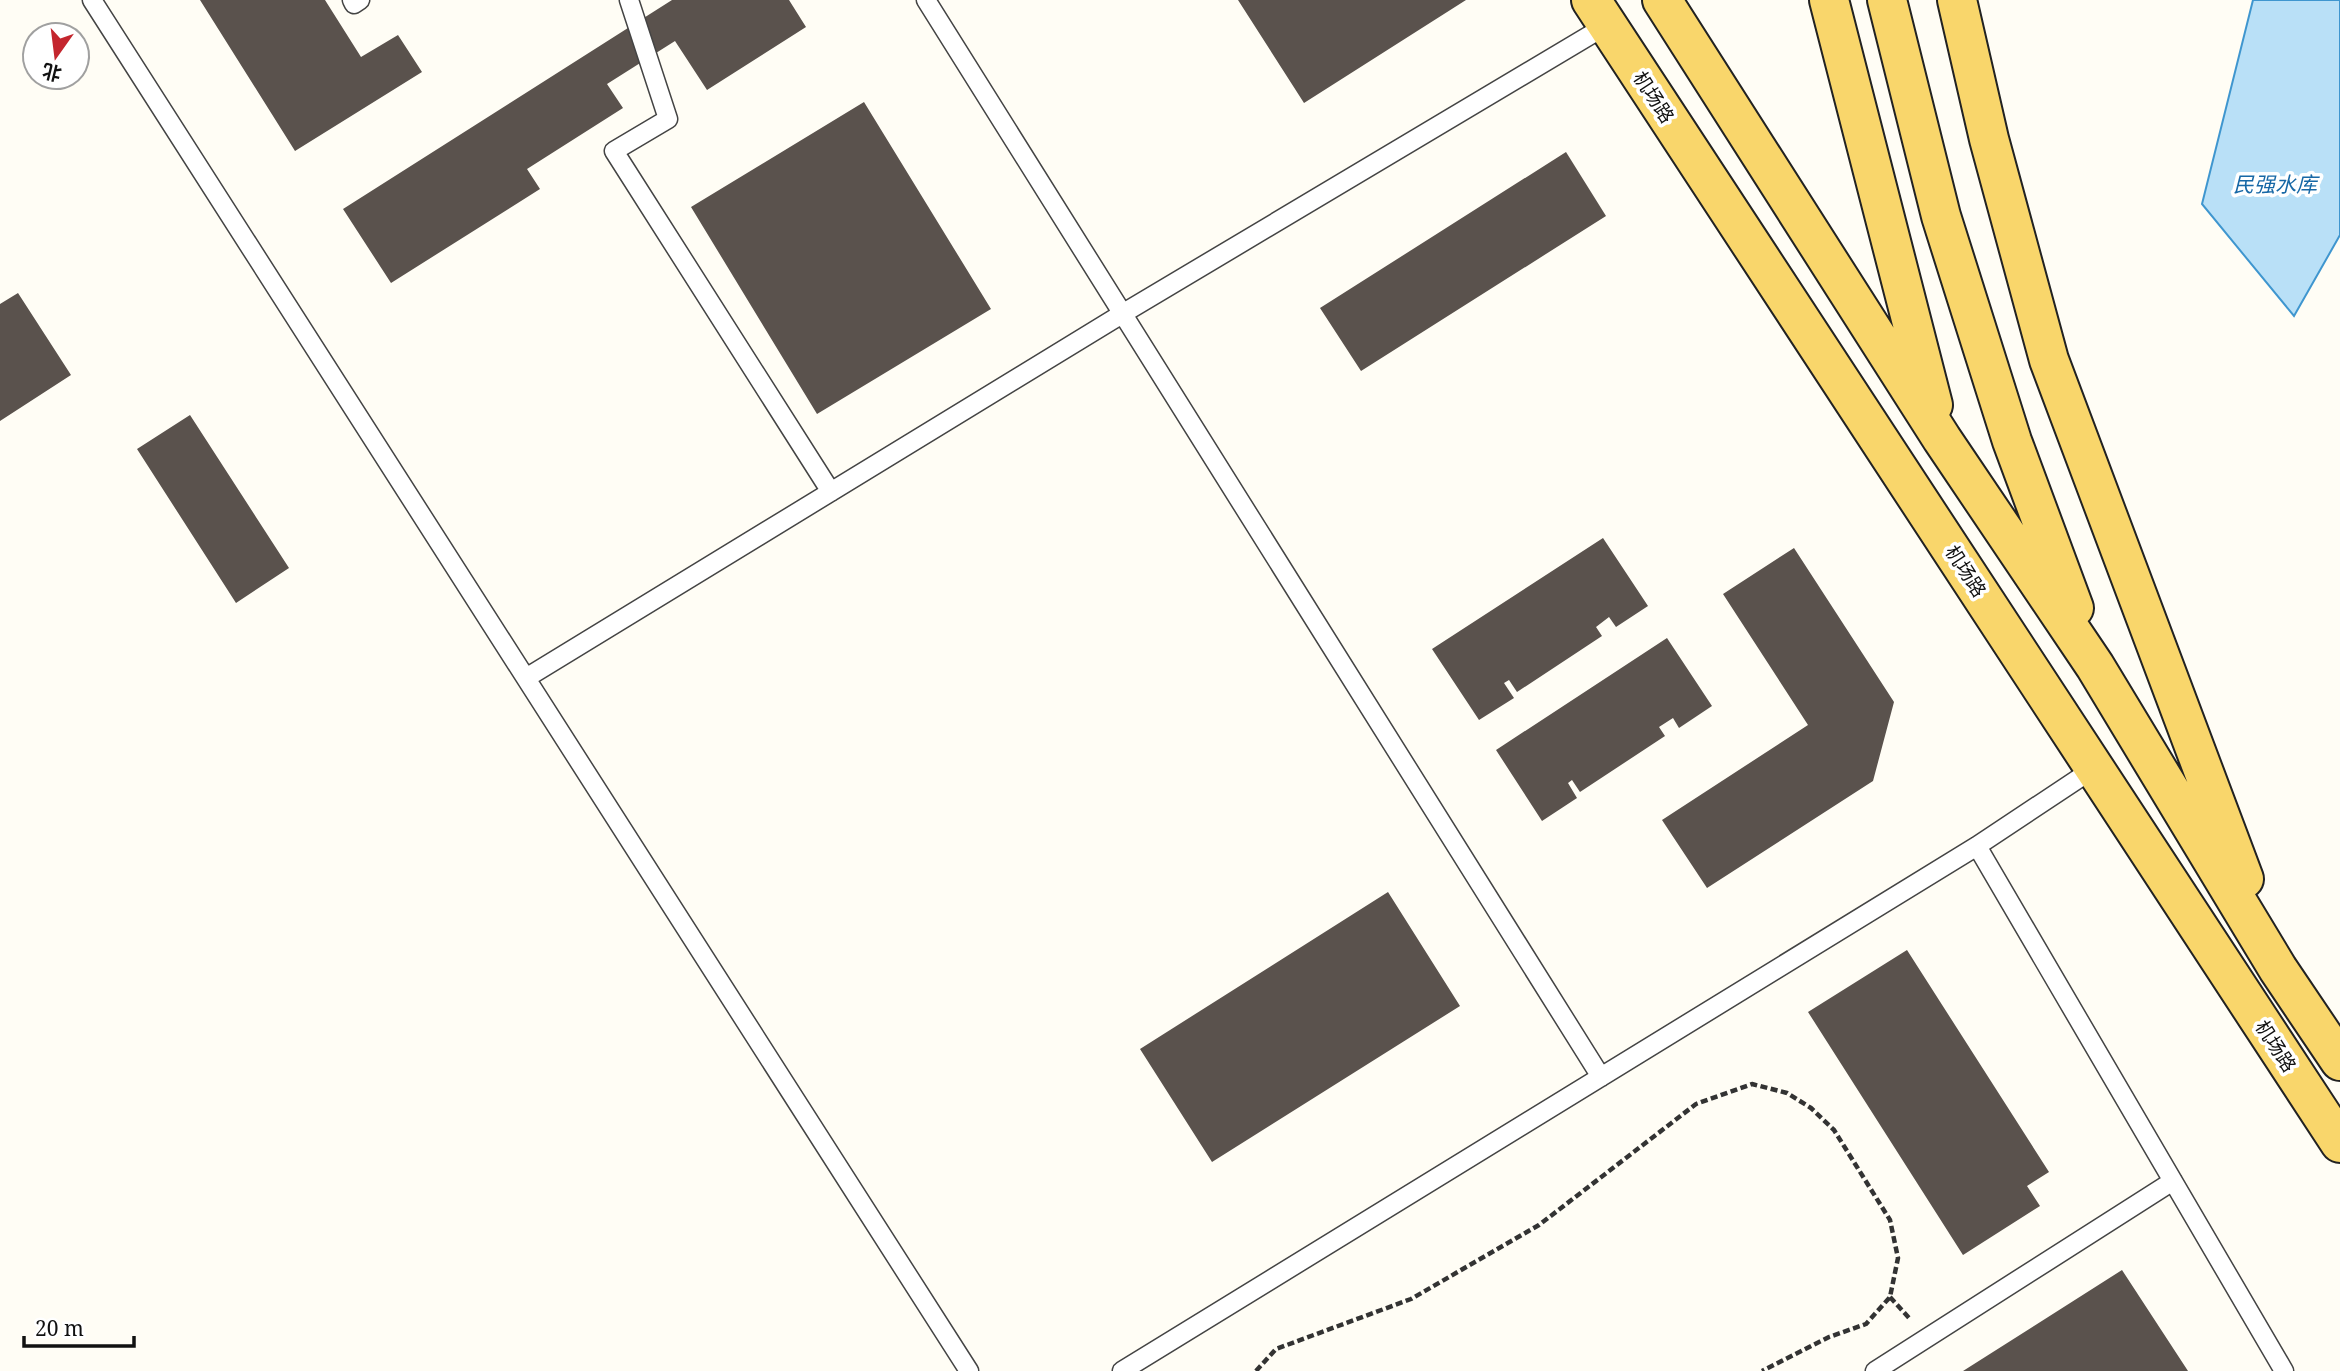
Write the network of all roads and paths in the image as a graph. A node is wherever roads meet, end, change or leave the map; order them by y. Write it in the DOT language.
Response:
graph roads {
  1 [pos="92,0"];
  2 [pos="352,0"];
  3 [pos="360,0"];
  4 [pos="629,0"];
  5 [pos="926,0"];
  6 [pos="1662,0"];
  7 [pos="1829,0"];
  8 [pos="1887,0"];
  9 [pos="1957,0"];
  10 [pos="1599,12"];
  11 [pos="1122,314"];
  12 [pos="1942,439"];
  13 [pos="831,492"];
  14 [pos="1992,610"];
  15 [pos="2095,666"];
  16 [pos="526,678"];
  17 [pos="2093,769"];
  18 [pos="1977,846"];
  19 [pos="2278,969"];
  20 [pos="2340,1061"];
  21 [pos="1601,1077"];
  22 [pos="2340,1143"];
  23 [pos="2173,1181"];
  24 [pos="969,1371"];
  25 [pos="1122,1371"];
  26 [pos="1256,1371"];
  27 [pos="1762,1371"];
  28 [pos="1875,1371"];
  29 [pos="2284,1371"];
  1 -- 16 [label="lane"];
  2 -- 3 [label="lane"];
  4 -- 13 [label="lane"];
  5 -- 11 [label="lane"];
  6 -- 12 [label="main road"];
  7 -- 12 [label="main road"];
  8 -- 15 [label="main road"];
  9 -- 19 [label="main road"];
  10 -- 11 [label="lane"];
  10 -- 14 [label="main road, 机场路"];
  11 -- 13 [label="lane"];
  11 -- 21 [label="lane"];
  12 -- 14 [label="main road"];
  12 -- 15 [label="main road"];
  13 -- 16 [label="lane"];
  14 -- 17 [label="main road, 机场路"];
  15 -- 19 [label="main road"];
  16 -- 24 [label="lane"];
  17 -- 18 [label="lane"];
  17 -- 22 [label="main road, 机场路"];
  18 -- 21 [label="lane"];
  18 -- 23 [label="lane"];
  19 -- 20 [label="main road"];
  21 -- 25 [label="lane"];
  23 -- 28 [label="lane"];
  23 -- 29 [label="lane"];
  26 -- 27 [label="path"];
}
